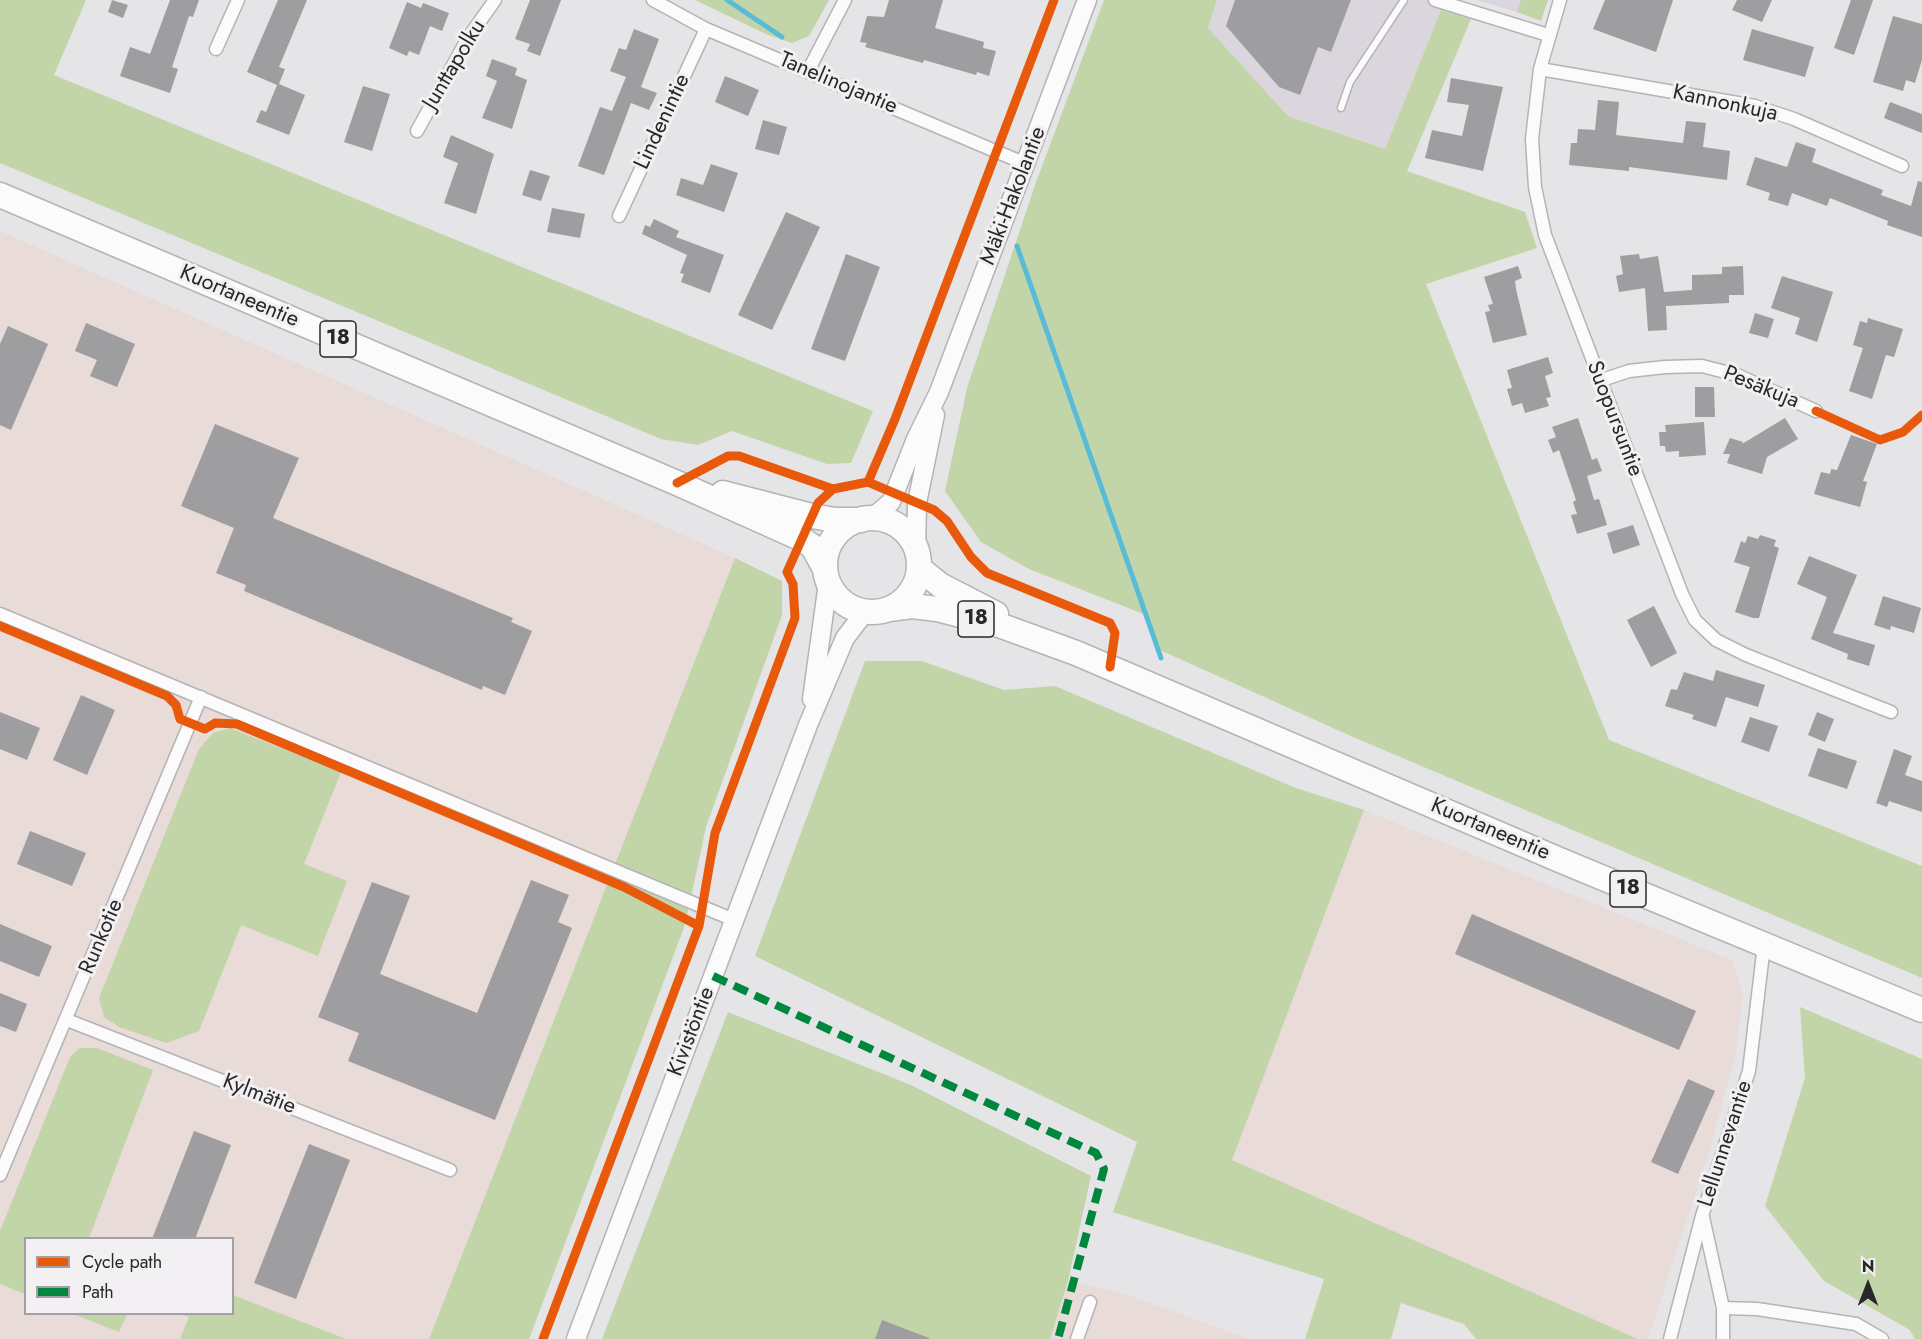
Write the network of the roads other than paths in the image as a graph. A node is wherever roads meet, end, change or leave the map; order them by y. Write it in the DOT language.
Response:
graph roads {
  1 [pos="238,0"];
  2 [pos="495,0"];
  3 [pos="653,0"];
  4 [pos="845,0"];
  5 [pos="1087,0"];
  6 [pos="1404,0"];
  7 [pos="1435,0"];
  8 [pos="1560,0"];
  9 [pos="706,29"];
  10 [pos="1548,35"];
  11 [pos="216,49"];
  12 [pos="1540,69"];
  13 [pos="808,71"];
  14 [pos="1341,108"];
  15 [pos="417,131"];
  16 [pos="1026,164"];
  17 [pos="1902,166"];
  18 [pos="0,195"];
  19 [pos="619,216"];
  20 [pos="1599,381"];
  21 [pos="939,392"];
  22 [pos="1816,411"];
  23 [pos="677,483"];
  24 [pos="867,519"];
  25 [pos="917,559"];
  26 [pos="827,576"];
  27 [pos="889,609"];
  28 [pos="865,612"];
  29 [pos="0,615"];
  30 [pos="1059,647"];
  31 [pos="201,697"];
  32 [pos="1891,712"];
  33 [pos="808,725"];
  34 [pos="734,920"];
  35 [pos="1764,945"];
  36 [pos="1922,1010"];
  37 [pos="67,1020"];
  38 [pos="450,1170"];
  39 [pos="0,1175"];
  40 [pos="1702,1216"];
  41 [pos="1090,1302"];
  42 [pos="1723,1308"];
  43 [pos="576,1339"];
  44 [pos="1077,1339"];
  45 [pos="1670,1339"];
  46 [pos="1723,1339"];
  47 [pos="1882,1339"];
  1 -- 11 [label="street"];
  2 -- 15 [label="street, Junttapolku"];
  3 -- 9 [label="street, Tanelinojantie"];
  4 -- 13 [label="street"];
  5 -- 16 [label="main road, Mäki-Hakolantie"];
  6 -- 14 [label="lane"];
  7 -- 10 [label="street"];
  8 -- 10 [label="street, Suopursuntie"];
  9 -- 13 [label="street, Tanelinojantie"];
  9 -- 19 [label="street, Lindenintie"];
  10 -- 12 [label="street, Suopursuntie"];
  12 -- 17 [label="street, Kannonkuja"];
  12 -- 20 [label="street, Suopursuntie"];
  13 -- 16 [label="street, Tanelinojantie"];
  16 -- 21 [label="main road, Mäki-Hakolantie"];
  18 -- 23 [label="highway, Kuortaneentie / 18"];
  20 -- 22 [label="street, Pesäkuja"];
  20 -- 32 [label="street, Suopursuntie"];
  21 -- 24 [label="main road, Mäki-Hakolantie"];
  21 -- 25 [label="main road, Mäki-Hakolantie"];
  23 -- 24 [label="highway, Kuortaneentie / 18"];
  23 -- 26 [label="highway, Kuortaneentie / 18"];
  24 -- 25 [label="highway, 18"];
  24 -- 26 [label="highway"];
  25 -- 27 [label="highway"];
  25 -- 30 [label="highway, Kuortaneentie / 18"];
  26 -- 28 [label="highway, 18"];
  26 -- 33 [label="main road, Kivistöntie"];
  27 -- 28 [label="highway, 18"];
  27 -- 30 [label="highway, Kuortaneentie / 18"];
  28 -- 33 [label="main road, Kivistöntie"];
  29 -- 31 [label="street"];
  30 -- 35 [label="highway, Kuortaneentie / 18"];
  31 -- 34 [label="street"];
  31 -- 37 [label="street, Runkotie"];
  33 -- 34 [label="main road, Kivistöntie"];
  34 -- 43 [label="main road, Kivistöntie"];
  35 -- 36 [label="highway, Kuortaneentie / 18"];
  35 -- 40 [label="street, Lellunnevantie"];
  37 -- 38 [label="street, Kylmätie"];
  37 -- 39 [label="street, Runkotie"];
  40 -- 42 [label="street"];
  40 -- 45 [label="street, Lellunnevantie"];
  41 -- 44 [label="street"];
  42 -- 46 [label="street"];
  42 -- 47 [label="street"];
}
